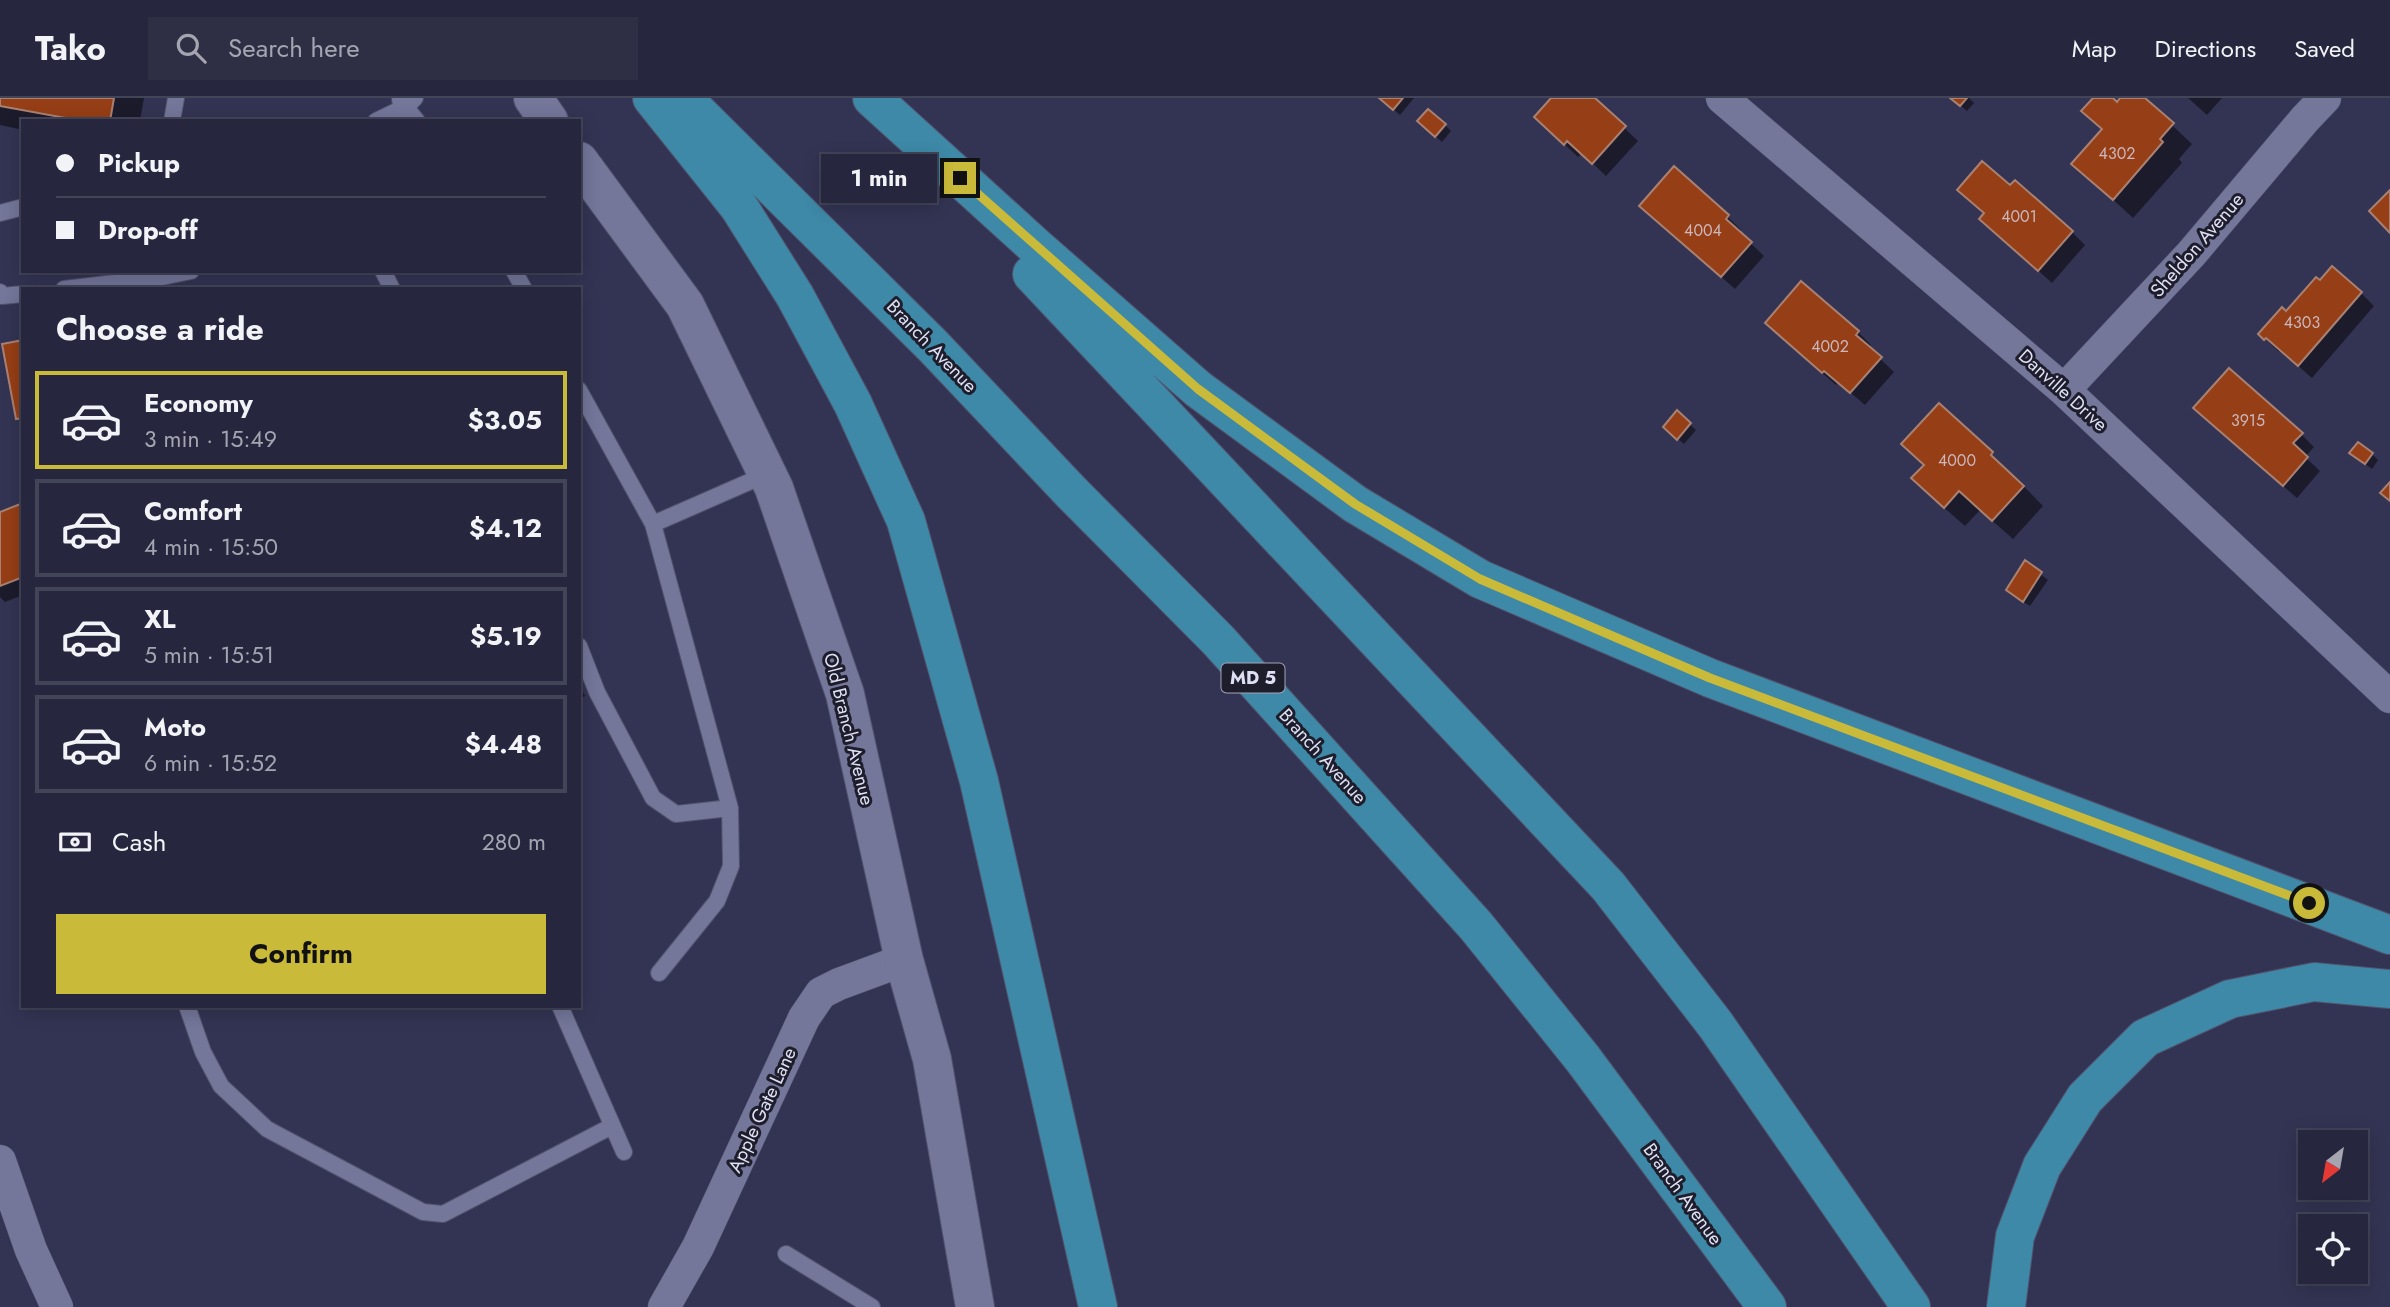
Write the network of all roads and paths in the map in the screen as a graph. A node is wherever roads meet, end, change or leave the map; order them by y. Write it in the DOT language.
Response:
graph roads {
  1 [pos="176,98"];
  2 [pos="533,98"];
  3 [pos="652,98"];
  4 [pos="683,98"];
  5 [pos="863,98"];
  6 [pos="872,98"];
  7 [pos="1722,98"];
  8 [pos="2325,98"];
  9 [pos="407,101"];
  10 [pos="172,119"];
  11 [pos="379,119"];
  12 [pos="415,119"];
  13 [pos="548,119"];
  14 [pos="581,165"];
  15 [pos="21,208"];
  16 [pos="0,213"];
  17 [pos="183,273"];
  18 [pos="136,285"];
  19 [pos="100,287"];
  20 [pos="0,292"];
  21 [pos="21,293"];
  22 [pos="2064,390"];
  23 [pos="581,394"];
  24 [pos="767,474"];
  25 [pos="653,524"];
  26 [pos="581,651"];
  27 [pos="2390,697"];
  28 [pos="730,808"];
  29 [pos="2390,935"];
  30 [pos="904,960"];
  31 [pos="659,973"];
  32 [pos="2390,989"];
  33 [pos="188,1008"];
  34 [pos="560,1008"];
  35 [pos="612,1126"];
  36 [pos="624,1152"];
  37 [pos="0,1161"];
  38 [pos="786,1254"];
  39 [pos="57,1307"];
  40 [pos="664,1307"];
  41 [pos="872,1307"];
  42 [pos="975,1307"];
  43 [pos="1098,1307"];
  44 [pos="1767,1307"];
  45 [pos="1911,1307"];
  46 [pos="2006,1307"];
  1 -- 10 [label="lane"];
  2 -- 13 [label="street"];
  3 -- 43 [label="highway"];
  4 -- 44 [label="highway, Branch Avenue / MD 5"];
  5 -- 45 [label="highway"];
  6 -- 29 [label="highway"];
  7 -- 22 [label="street, Danville Drive"];
  8 -- 22 [label="street, Sheldon Avenue"];
  9 -- 11 [label="lane"];
  9 -- 12 [label="lane"];
  14 -- 24 [label="street, Old Branch Avenue"];
  15 -- 16 [label="lane"];
  17 -- 18 [label="lane"];
  18 -- 19 [label="lane"];
  20 -- 21 [label="lane"];
  22 -- 27 [label="street, Danville Drive"];
  23 -- 25 [label="lane"];
  24 -- 25 [label="lane"];
  24 -- 30 [label="street, Old Branch Avenue"];
  25 -- 28 [label="lane"];
  26 -- 28 [label="lane"];
  28 -- 31 [label="lane"];
  30 -- 40 [label="street, Apple Gate Lane"];
  30 -- 42 [label="street, Old Branch Avenue"];
  32 -- 46 [label="highway"];
  33 -- 35 [label="lane"];
  34 -- 35 [label="lane"];
  35 -- 36 [label="lane"];
  37 -- 39 [label="street"];
  38 -- 41 [label="lane"];
}
